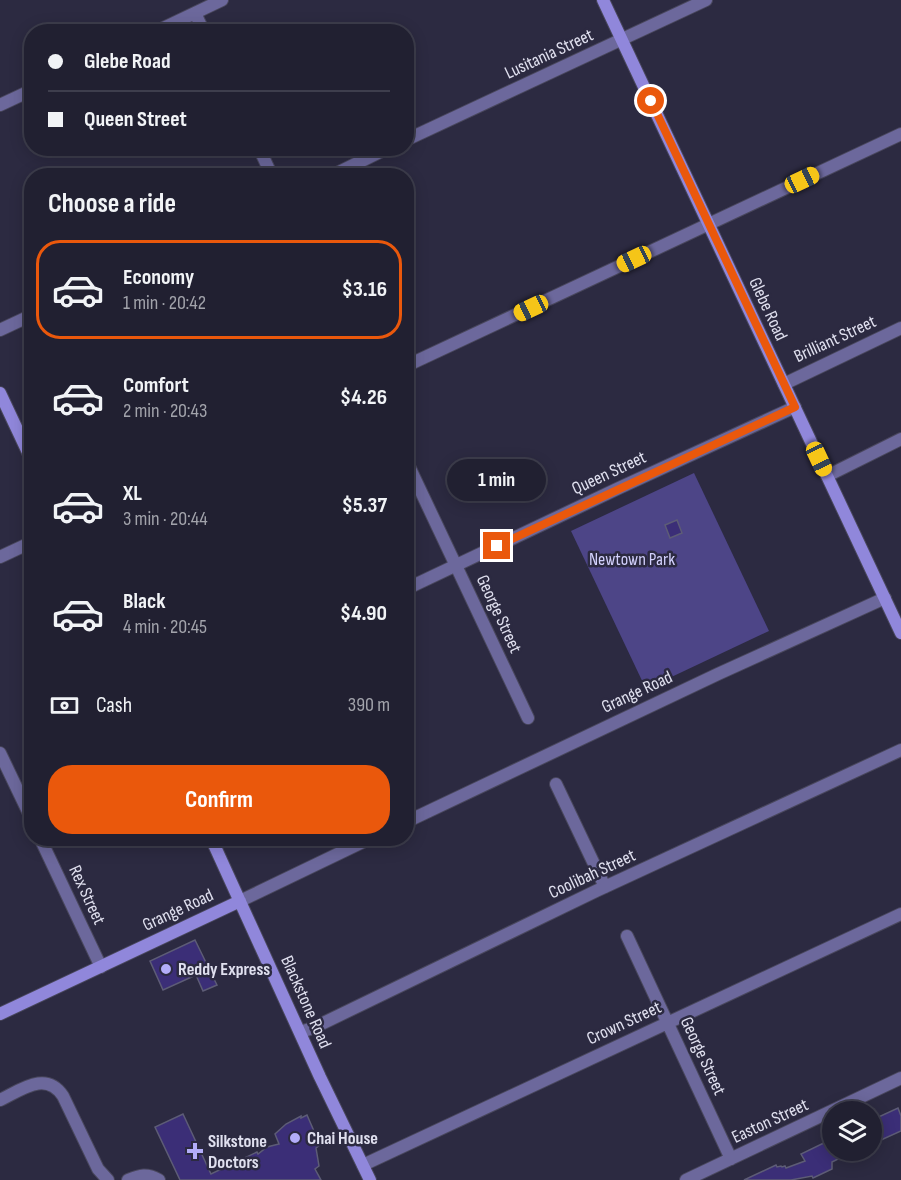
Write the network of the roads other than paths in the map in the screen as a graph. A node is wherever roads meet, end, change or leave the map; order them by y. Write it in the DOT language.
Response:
graph roads {
  1 [pos="222,0"];
  2 [pos="603,0"];
  3 [pos="706,0"];
  4 [pos="195,13"];
  5 [pos="172,24"];
  6 [pos="200,24"];
  7 [pos="622,39"];
  8 [pos="24,94"];
  9 [pos="0,105"];
  10 [pos="901,134"];
  11 [pos="414,136"];
  12 [pos="372,156"];
  13 [pos="347,168"];
  14 [pos="708,224"];
  15 [pos="24,319"];
  16 [pos="901,328"];
  17 [pos="0,330"];
  18 [pos="414,362"];
  19 [pos="784,384"];
  20 [pos="0,393"];
  21 [pos="795,407"];
  22 [pos="901,439"];
  23 [pos="24,443"];
  24 [pos="827,476"];
  25 [pos="414,477"];
  26 [pos="24,546"];
  27 [pos="0,556"];
  28 [pos="456,565"];
  29 [pos="414,585"];
  30 [pos="885,598"];
  31 [pos="901,633"];
  32 [pos="528,718"];
  33 [pos="901,750"];
  34 [pos="0,753"];
  35 [pos="556,784"];
  36 [pos="24,803"];
  37 [pos="414,818"];
  38 [pos="44,846"];
  39 [pos="215,846"];
  40 [pos="354,846"];
  41 [pos="605,887"];
  42 [pos="240,901"];
  43 [pos="901,914"];
  44 [pos="627,936"];
  45 [pos="100,967"];
  46 [pos="0,1014"];
  47 [pos="668,1023"];
  48 [pos="300,1032"];
  49 [pos="901,1078"];
  50 [pos="0,1100"];
  51 [pos="731,1159"];
  52 [pos="363,1165"];
  53 [pos="108,1180"];
  54 [pos="128,1180"];
  55 [pos="159,1180"];
  56 [pos="370,1180"];
  57 [pos="686,1180"];
  1 -- 4 [label="street"];
  2 -- 7 [label="main road, Glebe Road"];
  3 -- 7 [label="street, Lusitania Street"];
  4 -- 5 [label="street"];
  4 -- 6 [label="street"];
  7 -- 11 [label="street, Lusitania Street"];
  7 -- 14 [label="main road, Glebe Road"];
  8 -- 9 [label="street"];
  10 -- 14 [label="street"];
  12 -- 13 [label="street"];
  14 -- 18 [label="street"];
  14 -- 19 [label="main road, Glebe Road"];
  15 -- 17 [label="street"];
  16 -- 19 [label="street, Brilliant Street"];
  19 -- 21 [label="main road, Glebe Road"];
  20 -- 23 [label="main road"];
  21 -- 24 [label="main road, Glebe Road"];
  21 -- 28 [label="street, Queen Street"];
  22 -- 24 [label="street"];
  24 -- 30 [label="main road, Glebe Road"];
  25 -- 28 [label="street, George Street"];
  26 -- 27 [label="street"];
  28 -- 29 [label="street, Queen Street"];
  28 -- 32 [label="street, George Street"];
  30 -- 31 [label="main road, Glebe Road"];
  30 -- 37 [label="street, Grange Road"];
  33 -- 41 [label="street, Coolibah Street"];
  34 -- 36 [label="street"];
  35 -- 41 [label="street"];
  38 -- 45 [label="street, Rex Street"];
  39 -- 42 [label="main road, Blackstone Road"];
  40 -- 42 [label="street, Grange Road"];
  41 -- 48 [label="street, Coolibah Street"];
  42 -- 45 [label="main road, Grange Road"];
  42 -- 48 [label="main road, Blackstone Road"];
  43 -- 47 [label="street, Crown Street"];
  44 -- 47 [label="street, George Street"];
  45 -- 46 [label="main road, Grange Road"];
  47 -- 51 [label="street, George Street"];
  47 -- 52 [label="street, Crown Street"];
  48 -- 52 [label="main road, Blackstone Road"];
  49 -- 51 [label="street, Easton Street"];
  50 -- 53 [label="street"];
  51 -- 57 [label="street, Easton Street"];
  52 -- 56 [label="main road, Blackstone Road"];
  54 -- 55 [label="street"];
}
